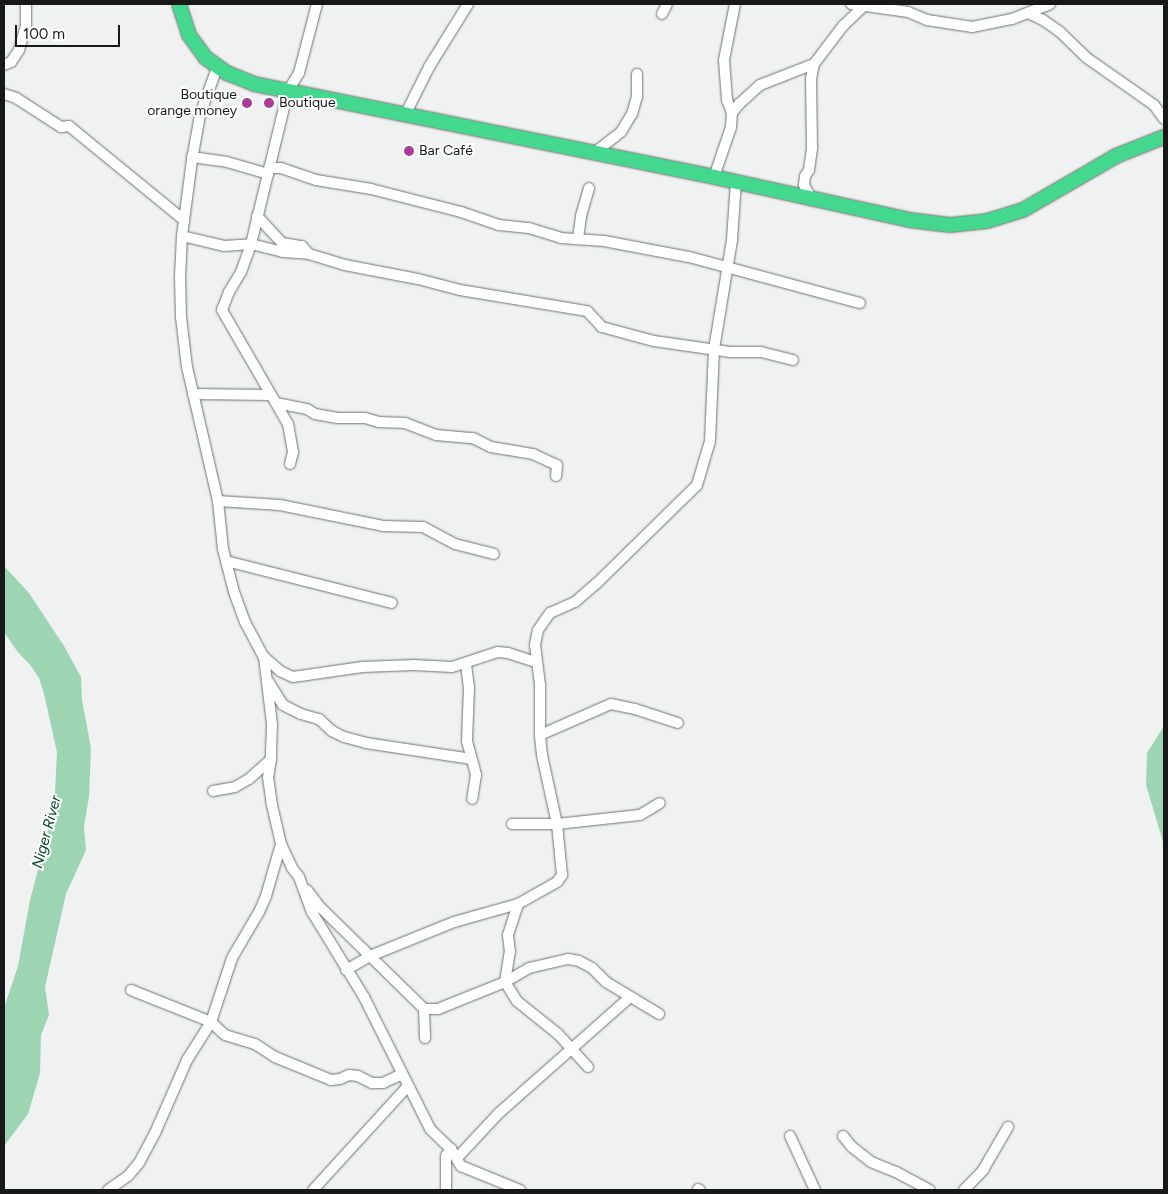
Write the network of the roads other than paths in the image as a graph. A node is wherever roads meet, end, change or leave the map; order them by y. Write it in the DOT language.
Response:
graph roads {
  1 [pos="26,4"];
  2 [pos="179,4"];
  3 [pos="317,4"];
  4 [pos="468,4"];
  5 [pos="735,4"];
  6 [pos="851,4"];
  7 [pos="1050,4"];
  8 [pos="864,6"];
  9 [pos="1028,14"];
  10 [pos="814,64"];
  11 [pos="4,65"];
  12 [pos="217,68"];
  13 [pos="638,74"];
  14 [pos="288,92"];
  15 [pos="4,94"];
  16 [pos="732,113"];
  17 [pos="405,115"];
  18 [pos="1164,119"];
  19 [pos="1162,132"];
  20 [pos="594,153"];
  21 [pos="192,157"];
  22 [pos="268,171"];
  23 [pos="714,177"];
  24 [pos="736,182"];
  25 [pos="589,188"];
  26 [pos="811,198"];
  27 [pos="257,216"];
  28 [pos="184,220"];
  29 [pos="182,236"];
  30 [pos="578,238"];
  31 [pos="251,244"];
  32 [pos="309,254"];
  33 [pos="727,266"];
  34 [pos="860,303"];
  35 [pos="714,349"];
  36 [pos="793,360"];
  37 [pos="193,394"];
  38 [pos="274,399"];
  39 [pos="290,464"];
  40 [pos="556,476"];
  41 [pos="218,501"];
  42 [pos="494,554"];
  43 [pos="226,561"];
  44 [pos="392,603"];
  45 [pos="264,657"];
  46 [pos="536,662"];
  47 [pos="466,664"];
  48 [pos="266,678"];
  49 [pos="678,723"];
  50 [pos="540,735"];
  51 [pos="271,759"];
  52 [pos="472,759"];
  53 [pos="213,791"];
  54 [pos="472,798"];
  55 [pos="660,803"];
  56 [pos="512,824"];
  57 [pos="558,824"];
  58 [pos="281,844"];
  59 [pos="299,877"];
  60 [pos="518,904"];
  61 [pos="370,956"];
  62 [pos="346,970"];
  63 [pos="505,982"];
  64 [pos="132,990"];
  65 [pos="630,997"];
  66 [pos="424,1009"];
  67 [pos="659,1014"];
  68 [pos="210,1022"];
  69 [pos="425,1038"];
  70 [pos="571,1049"];
  71 [pos="588,1067"];
  72 [pos="402,1074"];
  73 [pos="408,1086"];
  74 [pos="1008,1127"];
  75 [pos="790,1136"];
  76 [pos="843,1136"];
  77 [pos="451,1149"];
  78 [pos="457,1158"];
  79 [pos="113,1189"];
  80 [pos="313,1190"];
  81 [pos="446,1190"];
  82 [pos="520,1190"];
  83 [pos="815,1190"];
  84 [pos="930,1190"];
  85 [pos="964,1190"];
  1 -- 11 [label="street"];
  2 -- 12 [label="highway"];
  3 -- 14 [label="street"];
  4 -- 17 [label="street"];
  5 -- 16 [label="street"];
  6 -- 8 [label="street"];
  7 -- 9 [label="street"];
  8 -- 9 [label="street"];
  8 -- 10 [label="street"];
  9 -- 18 [label="street"];
  10 -- 16 [label="street"];
  10 -- 26 [label="street"];
  12 -- 14 [label="highway"];
  12 -- 21 [label="street"];
  13 -- 20 [label="street"];
  14 -- 17 [label="highway"];
  14 -- 22 [label="street"];
  15 -- 28 [label="street"];
  16 -- 23 [label="street"];
  17 -- 20 [label="highway"];
  19 -- 26 [label="highway"];
  20 -- 23 [label="highway"];
  21 -- 22 [label="street"];
  21 -- 28 [label="street"];
  22 -- 27 [label="street"];
  22 -- 30 [label="street"];
  23 -- 24 [label="highway"];
  24 -- 26 [label="highway"];
  24 -- 33 [label="street"];
  25 -- 30 [label="street"];
  27 -- 31 [label="street"];
  27 -- 32 [label="street"];
  28 -- 29 [label="street"];
  29 -- 31 [label="street"];
  29 -- 37 [label="street"];
  30 -- 33 [label="street"];
  31 -- 32 [label="street"];
  31 -- 38 [label="street"];
  32 -- 35 [label="street"];
  33 -- 34 [label="street"];
  33 -- 35 [label="street"];
  35 -- 36 [label="street"];
  35 -- 46 [label="street"];
  37 -- 38 [label="street"];
  37 -- 41 [label="street"];
  38 -- 39 [label="street"];
  38 -- 40 [label="street"];
  41 -- 42 [label="street"];
  41 -- 43 [label="street"];
  43 -- 44 [label="street"];
  43 -- 45 [label="street"];
  45 -- 47 [label="street"];
  45 -- 48 [label="street"];
  46 -- 47 [label="street"];
  46 -- 50 [label="street"];
  47 -- 52 [label="street"];
  48 -- 51 [label="street"];
  48 -- 52 [label="street"];
  49 -- 50 [label="street"];
  50 -- 57 [label="street"];
  51 -- 53 [label="street"];
  51 -- 58 [label="street"];
  52 -- 54 [label="street"];
  55 -- 57 [label="street"];
  56 -- 57 [label="street"];
  57 -- 60 [label="street"];
  58 -- 59 [label="street"];
  58 -- 68 [label="street"];
  59 -- 61 [label="street"];
  59 -- 62 [label="street"];
  60 -- 61 [label="street"];
  60 -- 63 [label="street"];
  61 -- 62 [label="street"];
  61 -- 66 [label="street"];
  62 -- 72 [label="street"];
  63 -- 65 [label="street"];
  63 -- 66 [label="street"];
  63 -- 70 [label="street"];
  64 -- 68 [label="street"];
  65 -- 67 [label="street"];
  65 -- 70 [label="street"];
  66 -- 69 [label="street"];
  68 -- 72 [label="street"];
  68 -- 79 [label="street"];
  70 -- 71 [label="street"];
  70 -- 78 [label="street"];
  72 -- 73 [label="street"];
  73 -- 77 [label="street"];
  73 -- 80 [label="street"];
  74 -- 85 [label="street"];
  75 -- 83 [label="street"];
  76 -- 84 [label="street"];
  77 -- 78 [label="street"];
  77 -- 81 [label="street"];
  78 -- 82 [label="street"];
}
